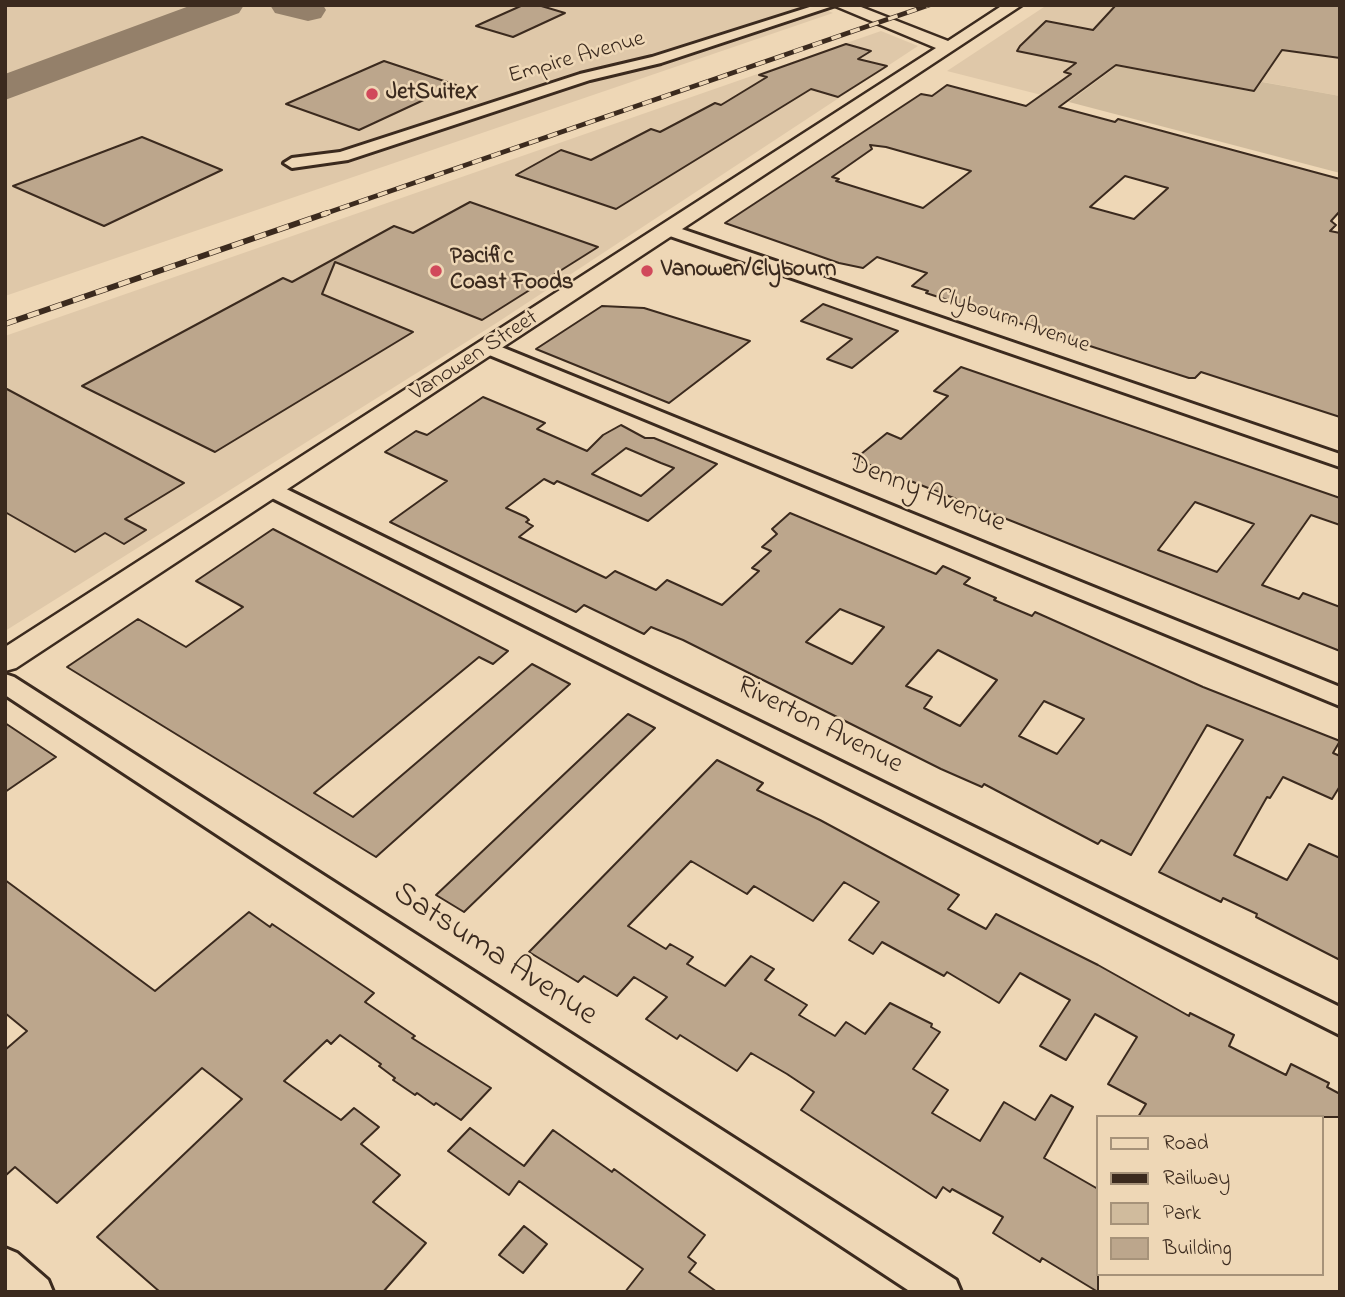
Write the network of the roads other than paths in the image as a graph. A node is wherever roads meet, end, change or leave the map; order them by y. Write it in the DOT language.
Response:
graph roads {
  1 [pos="807,5"];
  2 [pos="830,5"];
  3 [pos="841,5"];
  4 [pos="1014,5"];
  5 [pos="865,10"];
  6 [pos="752,29"];
  7 [pos="949,47"];
  8 [pos="292,163"];
  9 [pos="670,230"];
  10 [pos="489,348"];
  11 [pos="1340,461"];
  12 [pos="270,488"];
  13 [pos="5,661"];
  14 [pos="5,683"];
  15 [pos="1340,697"];
  16 [pos="1340,1023"];
  17 [pos="5,1265"];
  18 [pos="35,1292"];
  19 [pos="943,1292"];
  1 -- 6 [label="street, Empire Avenue"];
  2 -- 6 [label="street, Empire Avenue"];
  3 -- 5 [label="main road"];
  4 -- 7 [label="main road, Vanowen Street"];
  5 -- 7 [label="main road"];
  6 -- 8 [label="street, Empire Avenue"];
  7 -- 9 [label="main road, Vanowen Street"];
  9 -- 10 [label="main road, Vanowen Street"];
  9 -- 11 [label="street, Clybourn Avenue"];
  10 -- 12 [label="main road, Vanowen Street"];
  10 -- 15 [label="street, Denny Avenue"];
  12 -- 13 [label="main road, Vanowen Street"];
  12 -- 16 [label="street, Riverton Avenue"];
  14 -- 19 [label="street, Satsuma Avenue"];
  17 -- 18 [label="street"];
}
